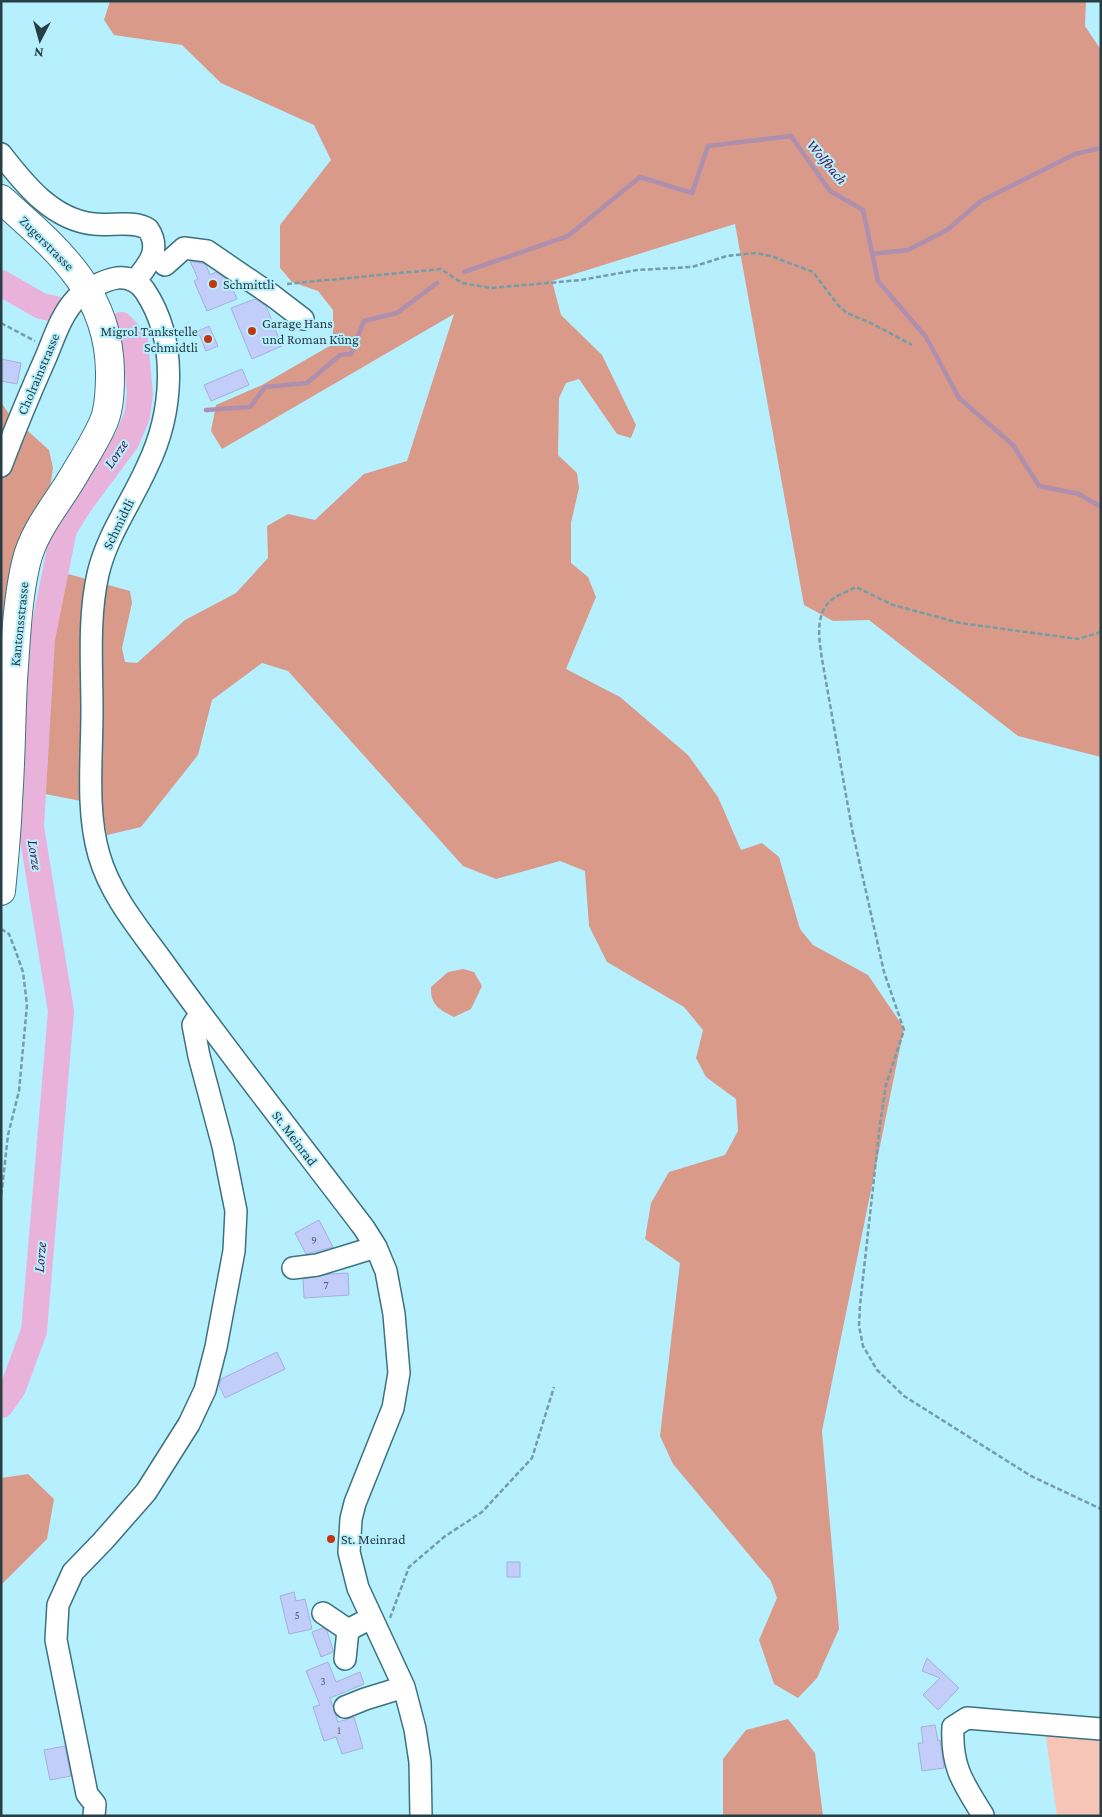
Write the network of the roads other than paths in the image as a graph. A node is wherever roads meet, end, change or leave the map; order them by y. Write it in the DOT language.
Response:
graph roads {
  1 [pos="1,154"];
  2 [pos="1,199"];
  3 [pos="165,265"];
  4 [pos="135,281"];
  5 [pos="88,291"];
  6 [pos="303,319"];
  7 [pos="1,466"];
  8 [pos="94,832"];
  9 [pos="1,891"];
  10 [pos="200,1014"];
  11 [pos="376,1247"];
  12 [pos="293,1268"];
  13 [pos="323,1613"];
  14 [pos="374,1624"];
  15 [pos="348,1630"];
  16 [pos="345,1659"];
  17 [pos="404,1687"];
  18 [pos="345,1707"];
  19 [pos="1101,1729"];
  20 [pos="983,1815"];
  21 [pos="94,1816"];
  22 [pos="421,1816"];
  1 -- 4 [label="street"];
  2 -- 5 [label="main road, Zugerstrasse"];
  3 -- 6 [label="street"];
  4 -- 5 [label="street"];
  4 -- 8 [label="street, Schmidtli"];
  5 -- 7 [label="street, Cholrainstrasse"];
  5 -- 9 [label="main road, Kantonsstrasse"];
  8 -- 10 [label="street, St. Meinrad"];
  10 -- 11 [label="street, St. Meinrad"];
  10 -- 21 [label="street"];
  11 -- 12 [label="street"];
  11 -- 14 [label="street, St. Meinrad"];
  13 -- 15 [label="street"];
  14 -- 15 [label="street"];
  14 -- 17 [label="street, St. Meinrad"];
  15 -- 16 [label="street"];
  17 -- 18 [label="street"];
  17 -- 22 [label="street, St. Meinrad"];
  19 -- 20 [label="street"];
}
